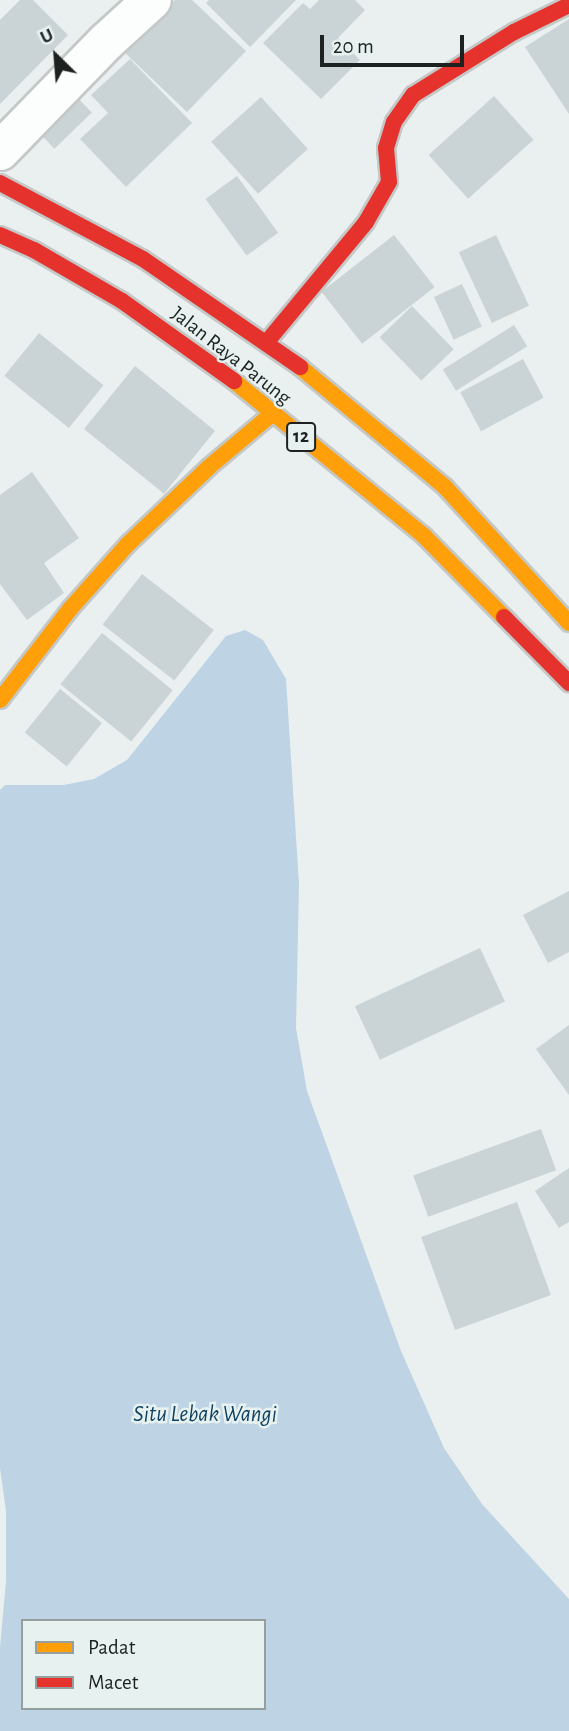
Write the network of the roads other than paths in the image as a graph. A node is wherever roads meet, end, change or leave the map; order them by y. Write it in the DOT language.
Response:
graph roads {
  1 [pos="152,0"];
  2 [pos="569,5"];
  3 [pos="0,151"];
  4 [pos="0,183"];
  5 [pos="0,235"];
  6 [pos="267,343"];
  7 [pos="272,414"];
  8 [pos="569,623"];
  9 [pos="569,683"];
  10 [pos="0,699"];
  1 -- 3 [label="street"];
  2 -- 6 [label="main road"];
  4 -- 6 [label="main road, Jalan Raya Parung"];
  5 -- 7 [label="main road, Jalan Raya Parung / 12"];
  6 -- 8 [label="main road, Jalan Raya Parung"];
  7 -- 9 [label="main road, Jalan Raya Parung / 12"];
  7 -- 10 [label="main road"];
}
